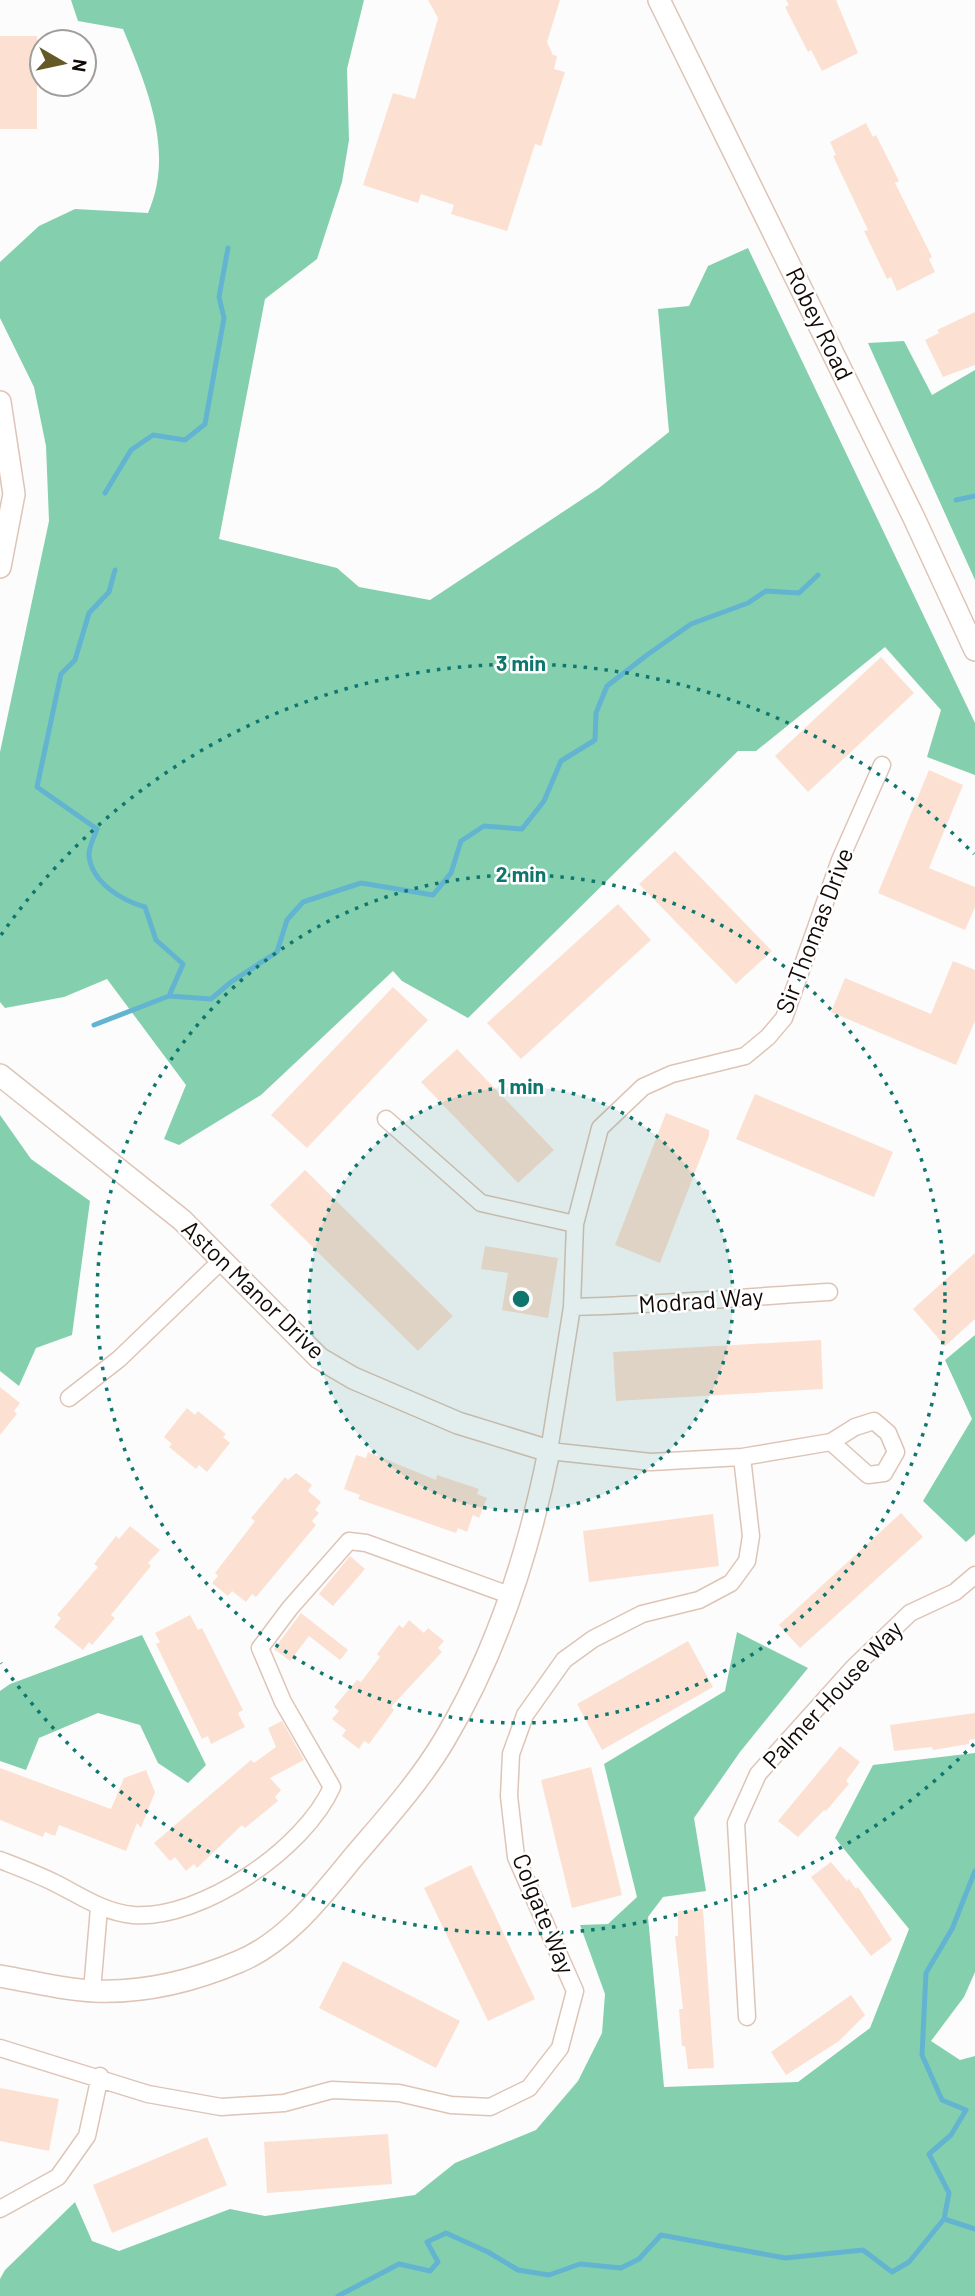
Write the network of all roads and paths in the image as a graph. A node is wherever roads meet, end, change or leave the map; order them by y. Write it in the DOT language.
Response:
graph roads {
  1 [pos="659,0"];
  2 [pos="0,402"];
  3 [pos="6,471"];
  4 [pos="7,496"];
  5 [pos="0,567"];
  6 [pos="975,650"];
  7 [pos="882,765"];
  8 [pos="0,1075"];
  9 [pos="386,1119"];
  10 [pos="575,1224"];
  11 [pos="221,1261"];
  12 [pos="830,1292"];
  13 [pos="572,1307"];
  14 [pos="69,1398"];
  15 [pos="831,1442"];
  16 [pos="550,1451"];
  17 [pos="742,1457"];
  18 [pos="975,1575"];
  19 [pos="512,1596"];
  20 [pos="0,1860"];
  21 [pos="99,1908"];
  22 [pos="0,1976"];
  23 [pos="92,1991"];
  24 [pos="747,2017"];
  25 [pos="0,2048"];
  26 [pos="100,2077"];
  27 [pos="0,2209"];
  1 -- 6 [label="street, Robey Road"];
  2 -- 3 [label="street"];
  3 -- 4 [label="street"];
  4 -- 5 [label="street"];
  7 -- 10 [label="street, Sir Thomas Drive"];
  8 -- 11 [label="street, Aston Manor Drive"];
  9 -- 10 [label="street"];
  10 -- 13 [label="street, Sir Thomas Drive"];
  11 -- 14 [label="street"];
  11 -- 16 [label="street, Aston Manor Drive"];
  12 -- 13 [label="street, Modrad Way"];
  13 -- 16 [label="street, Sir Thomas Drive"];
  15 -- 17 [label="street, Aston Manor Drive"];
  16 -- 17 [label="street, Aston Manor Drive"];
  16 -- 19 [label="street"];
  17 -- 26 [label="street, Colgate Way"];
  18 -- 24 [label="street, Palmer House Way"];
  19 -- 21 [label="street"];
  19 -- 23 [label="street"];
  20 -- 21 [label="street"];
  21 -- 23 [label="street"];
  22 -- 23 [label="street"];
  25 -- 26 [label="street, Colgate Way"];
  26 -- 27 [label="street"];
}
